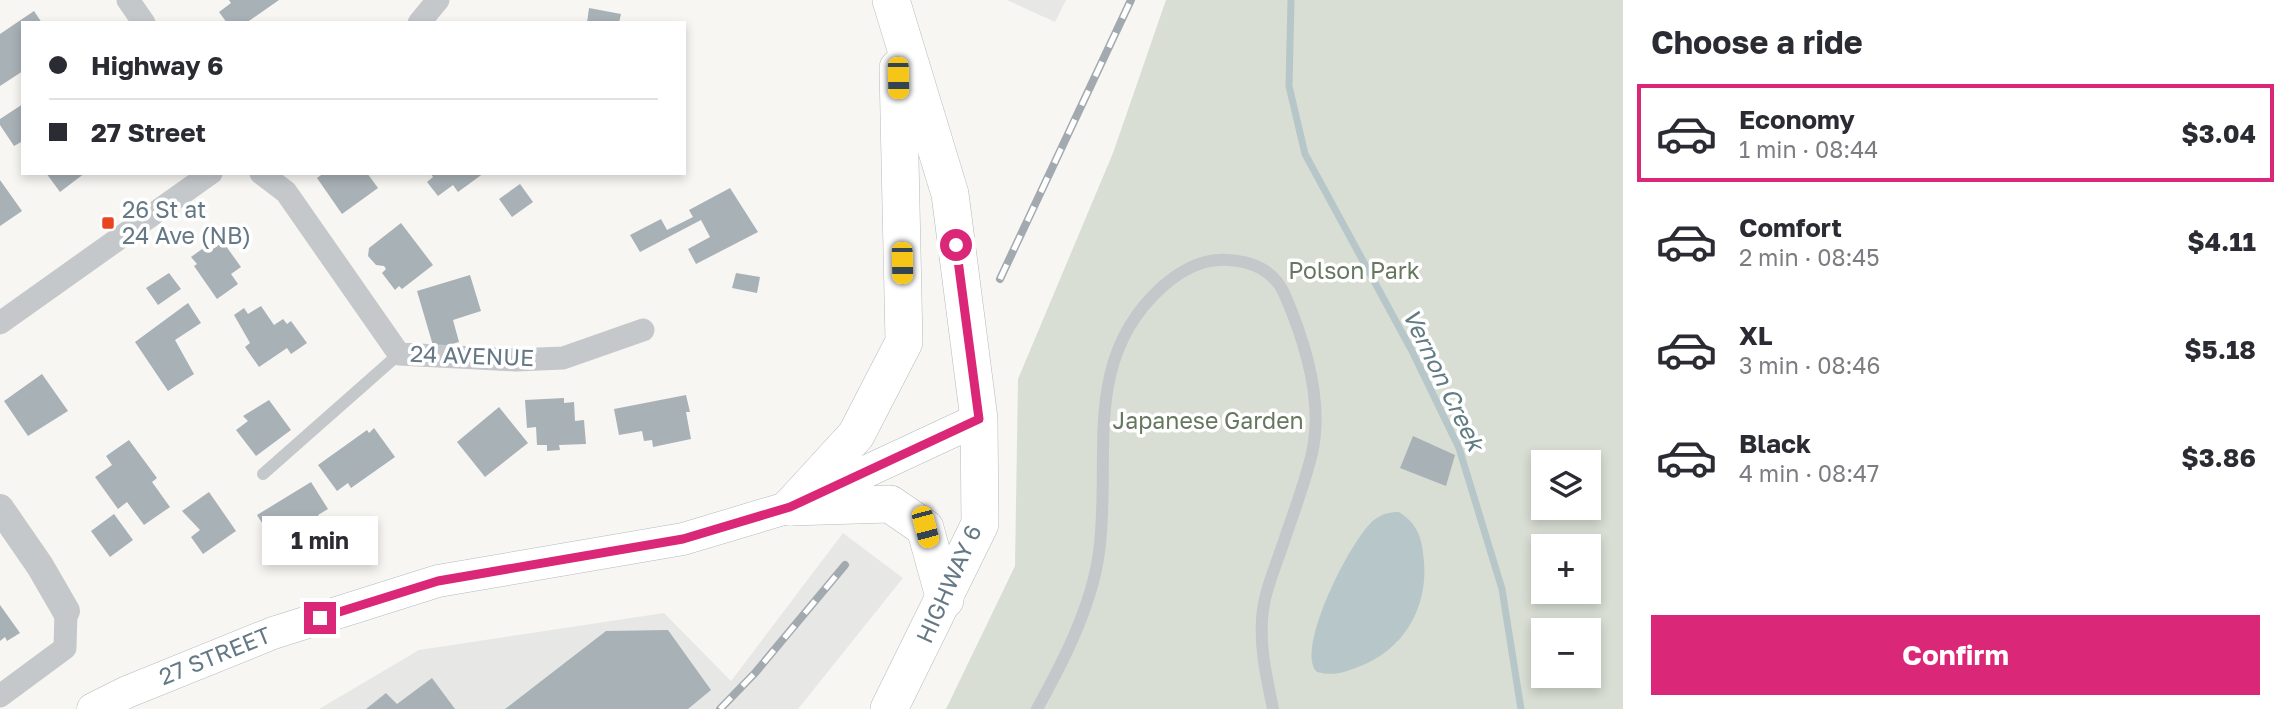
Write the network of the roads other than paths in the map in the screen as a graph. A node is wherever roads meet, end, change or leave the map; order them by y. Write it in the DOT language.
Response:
graph roads {
  1 [pos="128,0"];
  2 [pos="438,0"];
  3 [pos="894,13"];
  4 [pos="143,21"];
  5 [pos="421,21"];
  6 [pos="208,175"];
  7 [pos="264,175"];
  8 [pos="0,323"];
  9 [pos="643,330"];
  10 [pos="399,354"];
  11 [pos="979,419"];
  12 [pos="263,474"];
  13 [pos="790,507"];
  14 [pos="0,508"];
  15 [pos="945,600"];
  16 [pos="66,611"];
  17 [pos="0,696"];
  18 [pos="93,709"];
  19 [pos="889,709"];
  20 [pos="1037,709"];
  21 [pos="1273,709"];
  1 -- 4 [label="street"];
  2 -- 5 [label="street"];
  3 -- 11 [label="main road, HIGHWAY 6"];
  3 -- 13 [label="main road"];
  6 -- 8 [label="street"];
  7 -- 10 [label="street, 24 AVENUE"];
  9 -- 10 [label="street, 24 AVENUE"];
  10 -- 12 [label="lane"];
  11 -- 13 [label="main road, 27 STREET"];
  11 -- 15 [label="main road, HIGHWAY 6"];
  13 -- 15 [label="main road"];
  13 -- 18 [label="main road, 27 STREET"];
  14 -- 16 [label="street"];
  15 -- 19 [label="main road, HIGHWAY 6"];
  16 -- 17 [label="street"];
  20 -- 21 [label="lane"];
}
